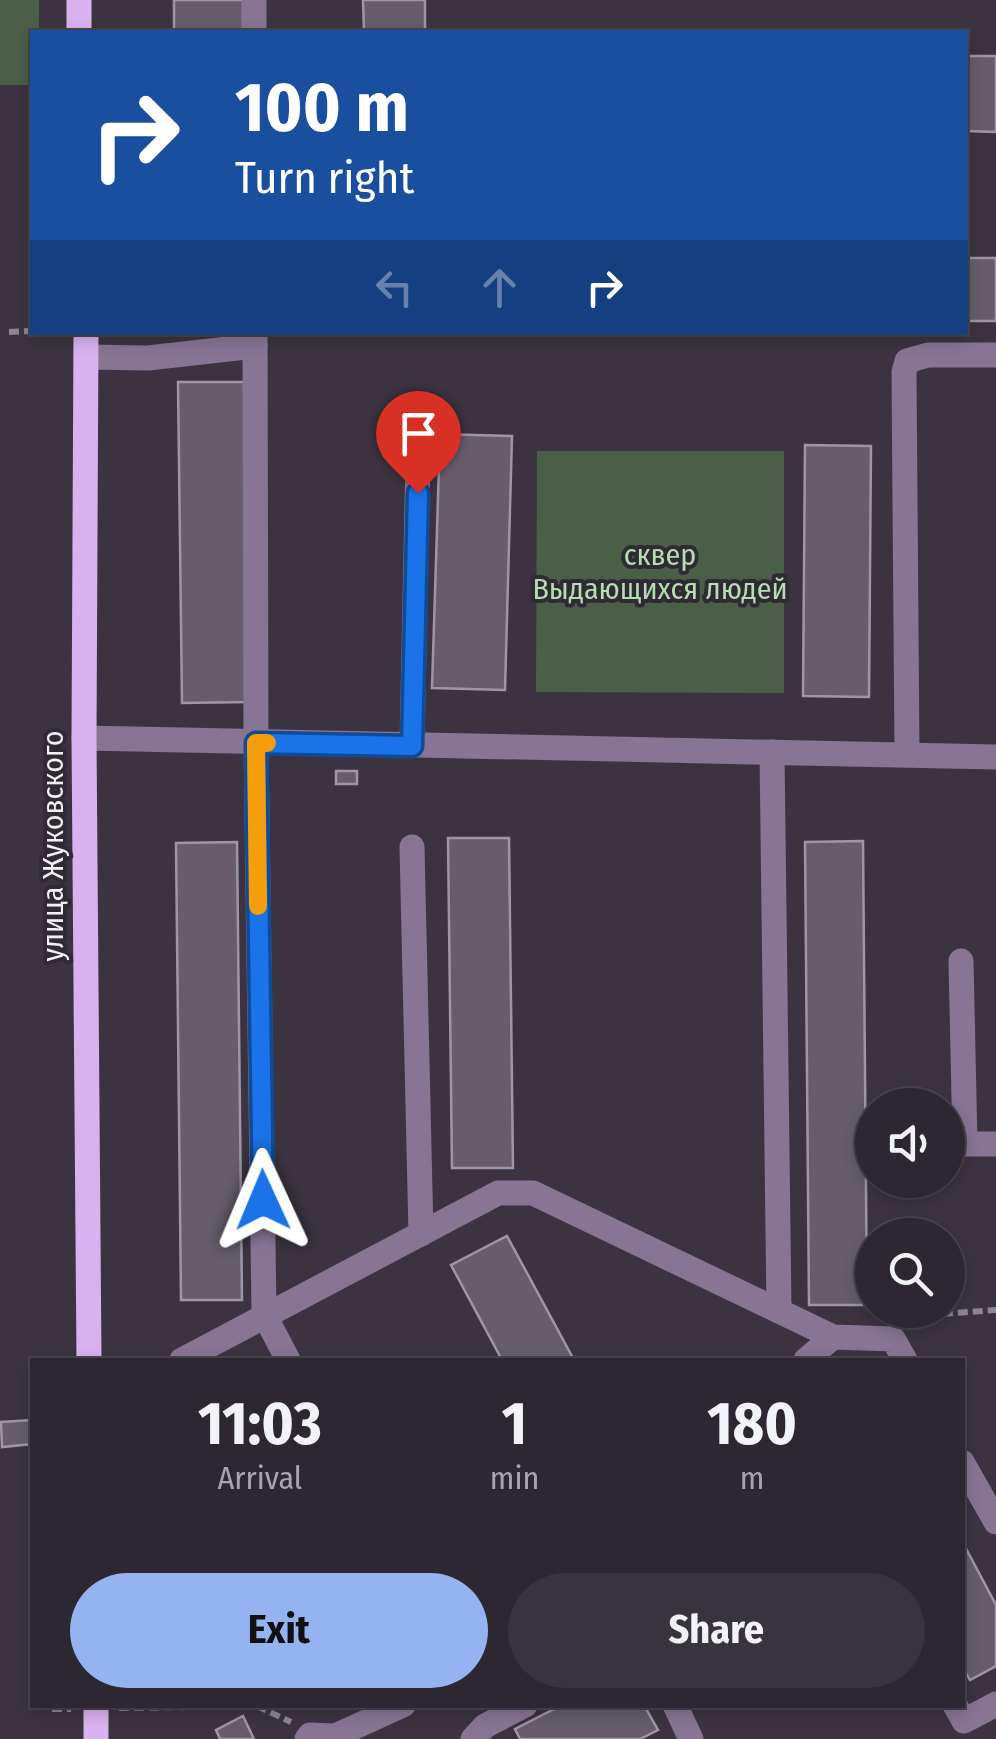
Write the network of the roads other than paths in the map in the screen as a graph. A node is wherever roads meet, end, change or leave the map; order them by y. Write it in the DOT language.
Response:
graph roads {
  1 [pos="79,0"];
  2 [pos="254,0"];
  3 [pos="80,30"];
  4 [pos="254,30"];
  5 [pos="254,339"];
  6 [pos="86,345"];
  7 [pos="996,355"];
  8 [pos="418,459"];
  9 [pos="84,738"];
  10 [pos="256,743"];
  11 [pos="412,746"];
  12 [pos="772,752"];
  13 [pos="907,755"];
  14 [pos="996,757"];
  15 [pos="412,847"];
  16 [pos="960,961"];
  17 [pos="996,1144"];
  18 [pos="420,1234"];
  19 [pos="779,1311"];
  20 [pos="264,1314"];
  21 [pos="832,1337"];
  22 [pos="899,1349"];
  23 [pos="89,1358"];
  24 [pos="186,1358"];
  25 [pos="287,1358"];
  26 [pos="808,1358"];
  27 [pos="965,1467"];
  28 [pos="996,1522"];
  29 [pos="996,1704"];
  30 [pos="96,1708"];
  31 [pos="396,1708"];
  32 [pos="519,1708"];
  33 [pos="676,1708"];
  34 [pos="957,1708"];
  35 [pos="96,1739"];
  36 [pos="307,1739"];
  37 [pos="473,1739"];
  38 [pos="692,1739"];
  1 -- 3 [label="main road"];
  2 -- 4 [label="street"];
  5 -- 6 [label="street"];
  5 -- 10 [label="street"];
  6 -- 9 [label="main road, улица Жуковского"];
  7 -- 13 [label="street"];
  8 -- 11 [label="street"];
  9 -- 10 [label="street"];
  9 -- 23 [label="main road, улица Жуковского"];
  10 -- 11 [label="street"];
  10 -- 20 [label="street"];
  11 -- 12 [label="street"];
  12 -- 13 [label="street"];
  12 -- 19 [label="street"];
  13 -- 14 [label="street"];
  15 -- 18 [label="street"];
  16 -- 17 [label="street"];
  18 -- 19 [label="street"];
  18 -- 20 [label="street"];
  19 -- 21 [label="street"];
  20 -- 24 [label="street"];
  20 -- 25 [label="street"];
  21 -- 22 [label="street"];
  21 -- 26 [label="street"];
  27 -- 28 [label="street"];
  29 -- 34 [label="street"];
  30 -- 35 [label="main road"];
  31 -- 36 [label="street"];
  32 -- 37 [label="street"];
  33 -- 38 [label="street"];
}
